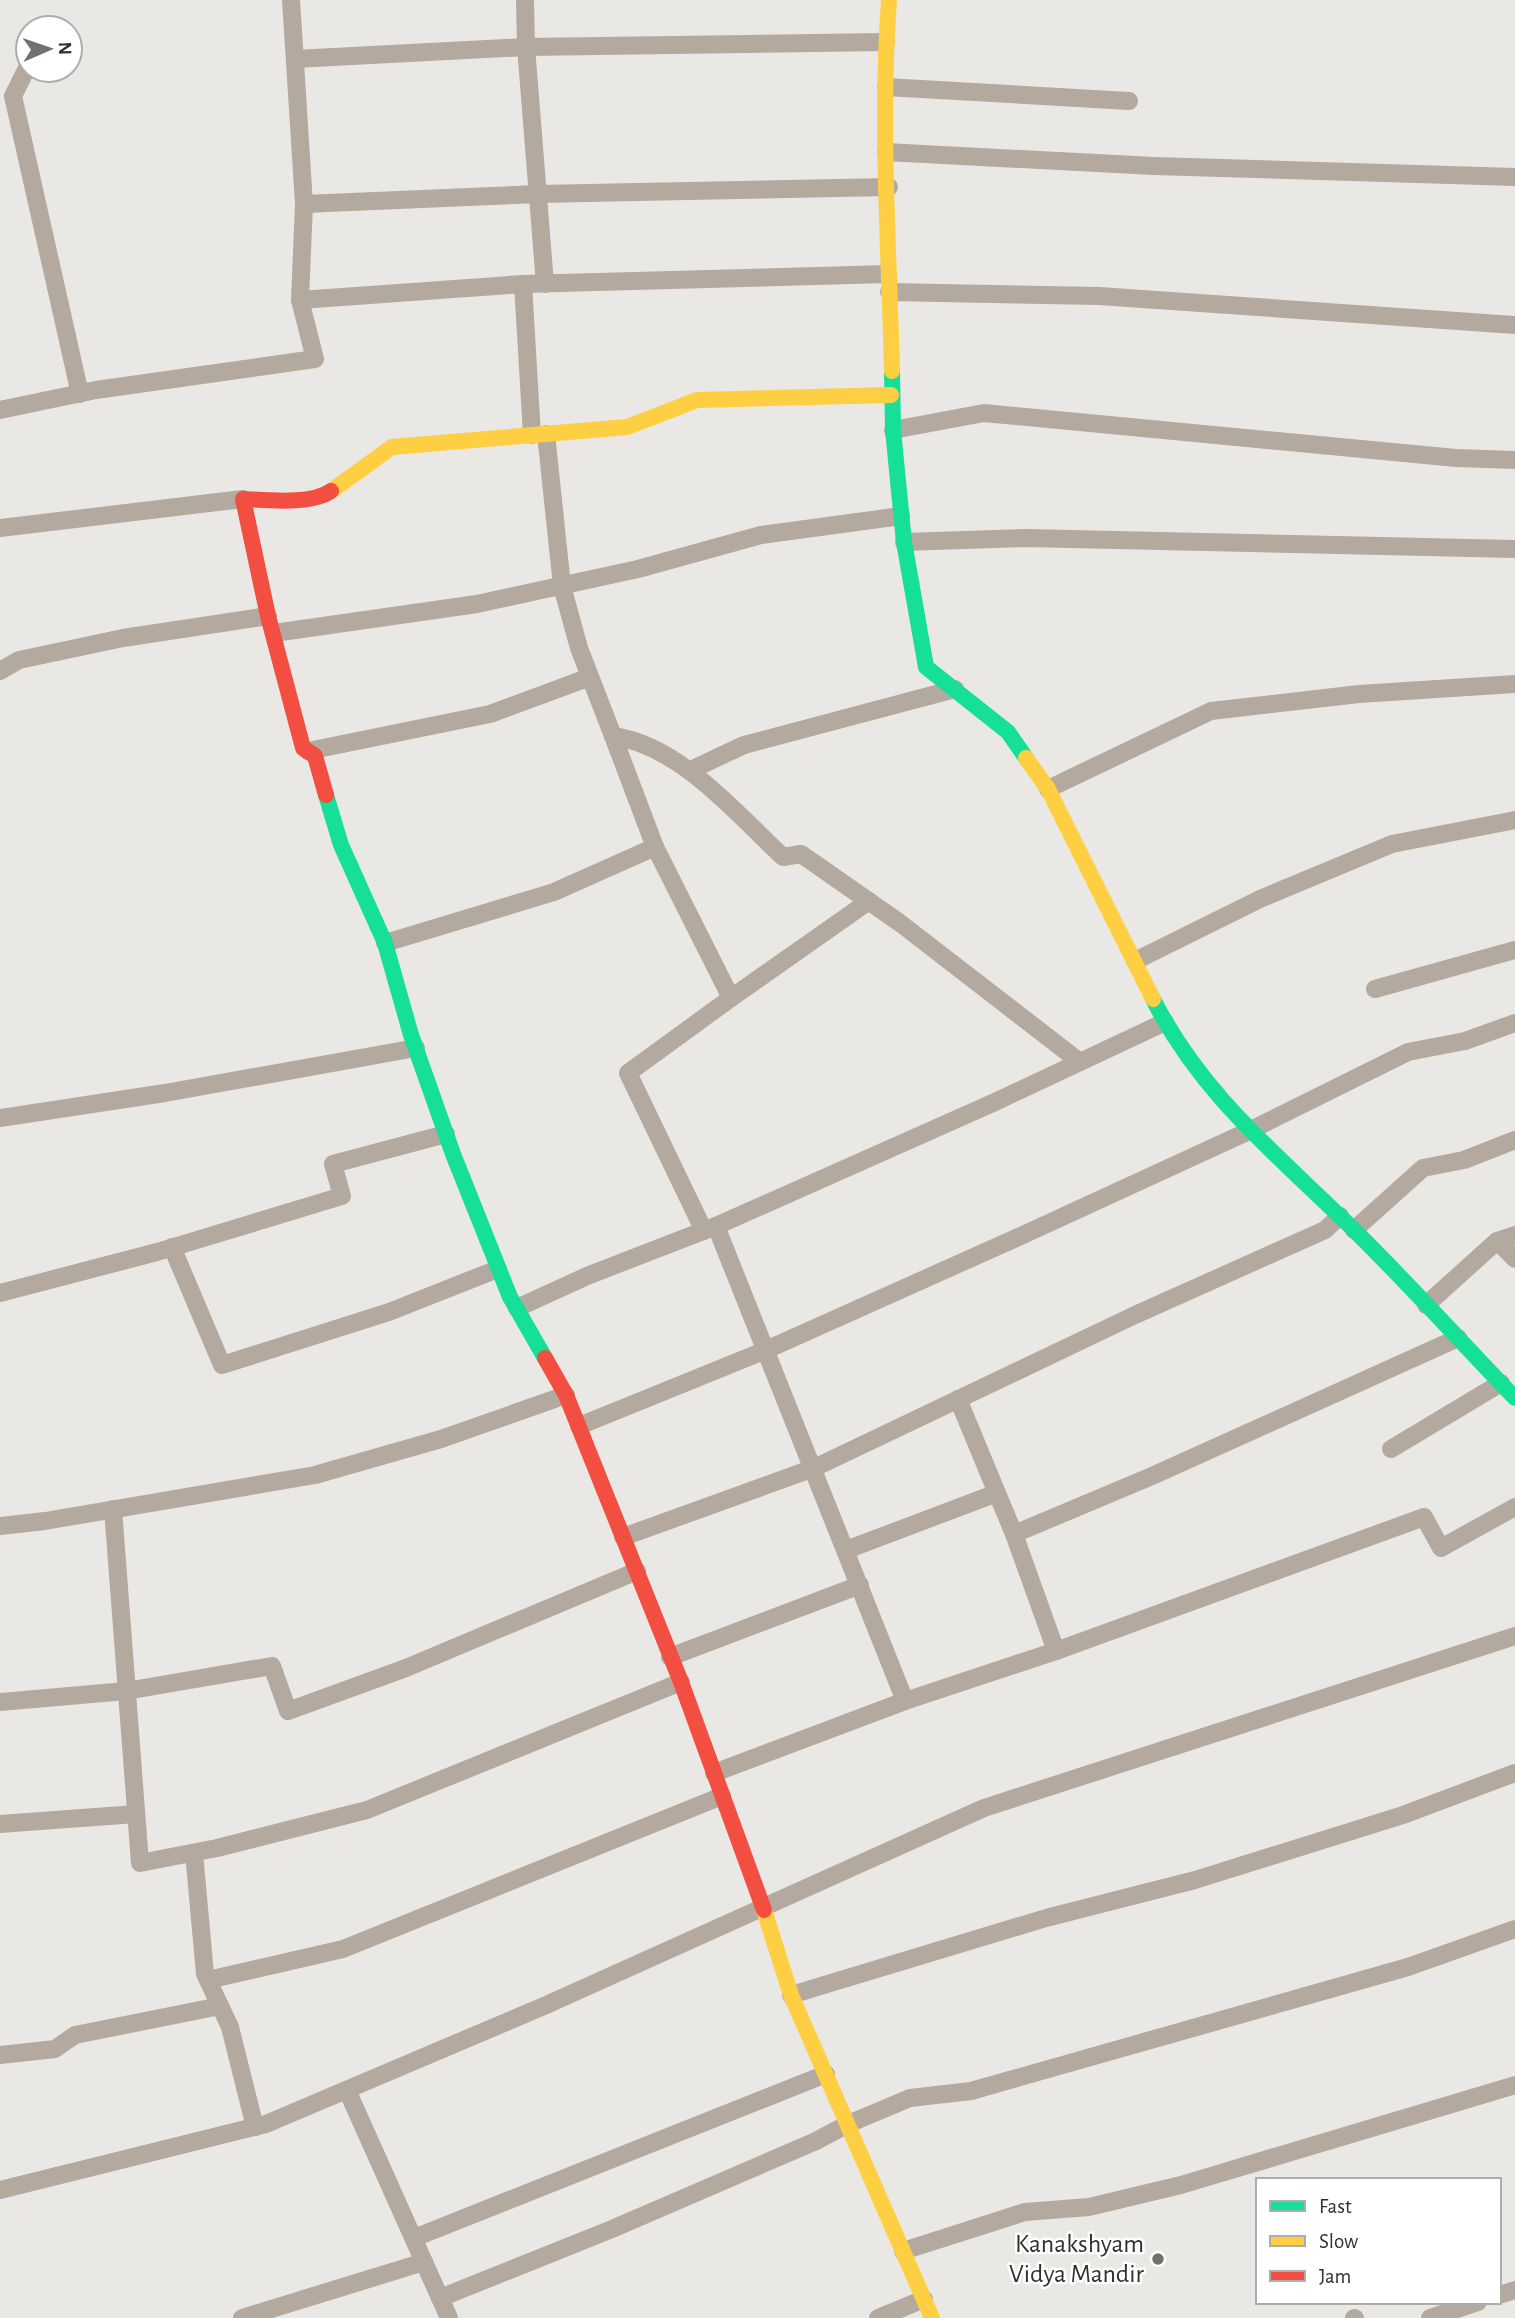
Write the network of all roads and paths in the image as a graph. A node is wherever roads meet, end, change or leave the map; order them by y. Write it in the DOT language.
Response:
graph roads {
  1 [pos="291,0"];
  2 [pos="525,0"];
  3 [pos="889,0"];
  4 [pos="886,42"];
  5 [pos="526,47"];
  6 [pos="295,59"];
  7 [pos="19,84"];
  8 [pos="886,87"];
  9 [pos="1129,101"];
  10 [pos="886,152"];
  11 [pos="1515,177"];
  12 [pos="889,187"];
  13 [pos="538,194"];
  14 [pos="304,204"];
  15 [pos="888,283"];
  16 [pos="523,284"];
  17 [pos="545,284"];
  18 [pos="300,300"];
  19 [pos="1515,325"];
  20 [pos="80,394"];
  21 [pos="891,395"];
  22 [pos="0,410"];
  23 [pos="892,430"];
  24 [pos="539,435"];
  25 [pos="1515,460"];
  26 [pos="243,499"];
  27 [pos="901,516"];
  28 [pos="0,528"];
  29 [pos="904,542"];
  30 [pos="1515,549"];
  31 [pos="562,586"];
  32 [pos="271,624"];
  33 [pos="0,671"];
  34 [pos="590,677"];
  35 [pos="1515,684"];
  36 [pos="954,689"];
  37 [pos="612,736"];
  38 [pos="308,751"];
  39 [pos="691,771"];
  40 [pos="1048,789"];
  41 [pos="1515,820"];
  42 [pos="655,847"];
  43 [pos="869,901"];
  44 [pos="384,943"];
  45 [pos="1515,950"];
  46 [pos="1135,961"];
  47 [pos="1376,989"];
  48 [pos="731,998"];
  49 [pos="1165,1022"];
  50 [pos="1515,1023"];
  51 [pos="416,1048"];
  52 [pos="1080,1062"];
  53 [pos="0,1118"];
  54 [pos="1249,1131"];
  55 [pos="446,1134"];
  56 [pos="1515,1140"];
  57 [pos="1340,1216"];
  58 [pos="710,1228"];
  59 [pos="1354,1230"];
  60 [pos="1515,1235"];
  61 [pos="1496,1241"];
  62 [pos="172,1247"];
  63 [pos="1515,1259"];
  64 [pos="498,1269"];
  65 [pos="0,1293"];
  66 [pos="1426,1305"];
  67 [pos="517,1308"];
  68 [pos="1458,1338"];
  69 [pos="766,1350"];
  70 [pos="1500,1383"];
  71 [pos="566,1395"];
  72 [pos="1515,1398"];
  73 [pos="958,1399"];
  74 [pos="579,1426"];
  75 [pos="1391,1449"];
  76 [pos="814,1468"];
  77 [pos="996,1493"];
  78 [pos="1515,1507"];
  79 [pos="113,1509"];
  80 [pos="0,1526"];
  81 [pos="1014,1534"];
  82 [pos="623,1537"];
  83 [pos="846,1550"];
  84 [pos="637,1571"];
  85 [pos="860,1585"];
  86 [pos="1515,1636"];
  87 [pos="1056,1651"];
  88 [pos="670,1657"];
  89 [pos="681,1682"];
  90 [pos="126,1691"];
  91 [pos="905,1701"];
  92 [pos="0,1702"];
  93 [pos="714,1773"];
  94 [pos="1515,1773"];
  95 [pos="722,1796"];
  96 [pos="136,1814"];
  97 [pos="0,1824"];
  98 [pos="194,1853"];
  99 [pos="763,1906"];
  100 [pos="1515,1929"];
  101 [pos="208,1980"];
  102 [pos="792,1995"];
  103 [pos="220,2006"];
  104 [pos="0,2055"];
  105 [pos="826,2074"];
  106 [pos="1515,2085"];
  107 [pos="347,2090"];
  108 [pos="848,2124"];
  109 [pos="256,2127"];
  110 [pos="0,2190"];
  111 [pos="414,2238"];
  112 [pos="903,2250"];
  113 [pos="424,2262"];
  114 [pos="440,2298"];
  115 [pos="924,2299"];
  116 [pos="1472,2304"];
  117 [pos="242,2318"];
  118 [pos="449,2318"];
  119 [pos="878,2318"];
  120 [pos="932,2318"];
  121 [pos="1430,2318"];
  1 -- 6 [label="street"];
  2 -- 5 [label="street"];
  3 -- 4 [label="street"];
  4 -- 5 [label="street"];
  4 -- 8 [label="street"];
  5 -- 6 [label="street"];
  5 -- 13 [label="street"];
  6 -- 14 [label="street"];
  7 -- 20 [label="street"];
  8 -- 9 [label="street"];
  8 -- 10 [label="street"];
  10 -- 11 [label="street"];
  10 -- 12 [label="street"];
  12 -- 13 [label="street"];
  12 -- 15 [label="street"];
  13 -- 14 [label="street"];
  13 -- 17 [label="street"];
  14 -- 18 [label="street"];
  15 -- 17 [label="street"];
  15 -- 19 [label="street"];
  15 -- 21 [label="street"];
  16 -- 17 [label="street"];
  16 -- 18 [label="street"];
  16 -- 24 [label="street"];
  18 -- 20 [label="street"];
  20 -- 22 [label="street"];
  21 -- 23 [label="street"];
  21 -- 24 [label="street"];
  23 -- 25 [label="street"];
  23 -- 27 [label="street"];
  24 -- 26 [label="street"];
  24 -- 31 [label="street"];
  26 -- 28 [label="street"];
  26 -- 32 [label="street"];
  27 -- 29 [label="street"];
  27 -- 31 [label="street"];
  29 -- 30 [label="street"];
  29 -- 36 [label="street"];
  31 -- 32 [label="street"];
  31 -- 34 [label="street"];
  32 -- 33 [label="street"];
  32 -- 38 [label="street"];
  34 -- 37 [label="street"];
  34 -- 38 [label="street"];
  35 -- 40 [label="street"];
  36 -- 39 [label="street"];
  36 -- 40 [label="street"];
  37 -- 39 [label="street"];
  37 -- 42 [label="street"];
  38 -- 44 [label="street"];
  39 -- 43 [label="street"];
  40 -- 46 [label="street"];
  41 -- 46 [label="street"];
  42 -- 44 [label="street"];
  42 -- 48 [label="street"];
  43 -- 48 [label="street"];
  43 -- 52 [label="street"];
  44 -- 51 [label="street"];
  45 -- 47 [label="street"];
  46 -- 49 [label="street"];
  48 -- 58 [label="street"];
  49 -- 52 [label="street"];
  49 -- 54 [label="street"];
  50 -- 54 [label="street"];
  51 -- 53 [label="street"];
  51 -- 55 [label="street"];
  52 -- 58 [label="street"];
  54 -- 57 [label="street"];
  54 -- 69 [label="street"];
  55 -- 62 [label="street"];
  55 -- 64 [label="street"];
  56 -- 59 [label="street"];
  57 -- 59 [label="street"];
  57 -- 73 [label="street"];
  58 -- 67 [label="street"];
  58 -- 69 [label="street"];
  59 -- 66 [label="street"];
  60 -- 61 [label="street"];
  61 -- 63 [label="street"];
  61 -- 66 [label="street"];
  62 -- 64 [label="street"];
  62 -- 65 [label="street"];
  64 -- 67 [label="street"];
  66 -- 68 [label="street"];
  67 -- 71 [label="street"];
  68 -- 70 [label="street"];
  68 -- 81 [label="street"];
  69 -- 74 [label="street"];
  69 -- 76 [label="street"];
  70 -- 72 [label="street"];
  70 -- 75 [label="street"];
  71 -- 74 [label="street"];
  71 -- 79 [label="street"];
  73 -- 76 [label="street"];
  73 -- 77 [label="street"];
  74 -- 82 [label="street"];
  76 -- 82 [label="street"];
  76 -- 83 [label="street"];
  77 -- 81 [label="street"];
  77 -- 83 [label="street"];
  78 -- 87 [label="street"];
  79 -- 80 [label="street"];
  79 -- 90 [label="street"];
  81 -- 87 [label="street"];
  82 -- 84 [label="street"];
  83 -- 85 [label="street"];
  84 -- 88 [label="street"];
  84 -- 90 [label="street"];
  85 -- 88 [label="street"];
  85 -- 91 [label="street"];
  86 -- 99 [label="street"];
  87 -- 91 [label="street"];
  88 -- 89 [label="street"];
  89 -- 93 [label="street"];
  89 -- 98 [label="street"];
  90 -- 92 [label="street"];
  90 -- 96 [label="street"];
  91 -- 93 [label="street"];
  93 -- 95 [label="street"];
  94 -- 102 [label="street"];
  95 -- 99 [label="street"];
  95 -- 101 [label="street"];
  96 -- 97 [label="street"];
  96 -- 98 [label="street"];
  98 -- 101 [label="street"];
  99 -- 102 [label="street"];
  99 -- 107 [label="street"];
  100 -- 108 [label="street"];
  101 -- 103 [label="street"];
  102 -- 105 [label="street"];
  103 -- 104 [label="street"];
  103 -- 109 [label="street"];
  105 -- 108 [label="street"];
  105 -- 111 [label="street"];
  106 -- 112 [label="street"];
  107 -- 109 [label="street"];
  107 -- 111 [label="street"];
  108 -- 112 [label="street"];
  108 -- 114 [label="street"];
  109 -- 110 [label="street"];
  111 -- 113 [label="street"];
  112 -- 115 [label="street"];
  113 -- 114 [label="street"];
  113 -- 117 [label="street"];
  114 -- 118 [label="street"];
  115 -- 119 [label="street"];
  115 -- 120 [label="street"];
  116 -- 121 [label="street"];
}
